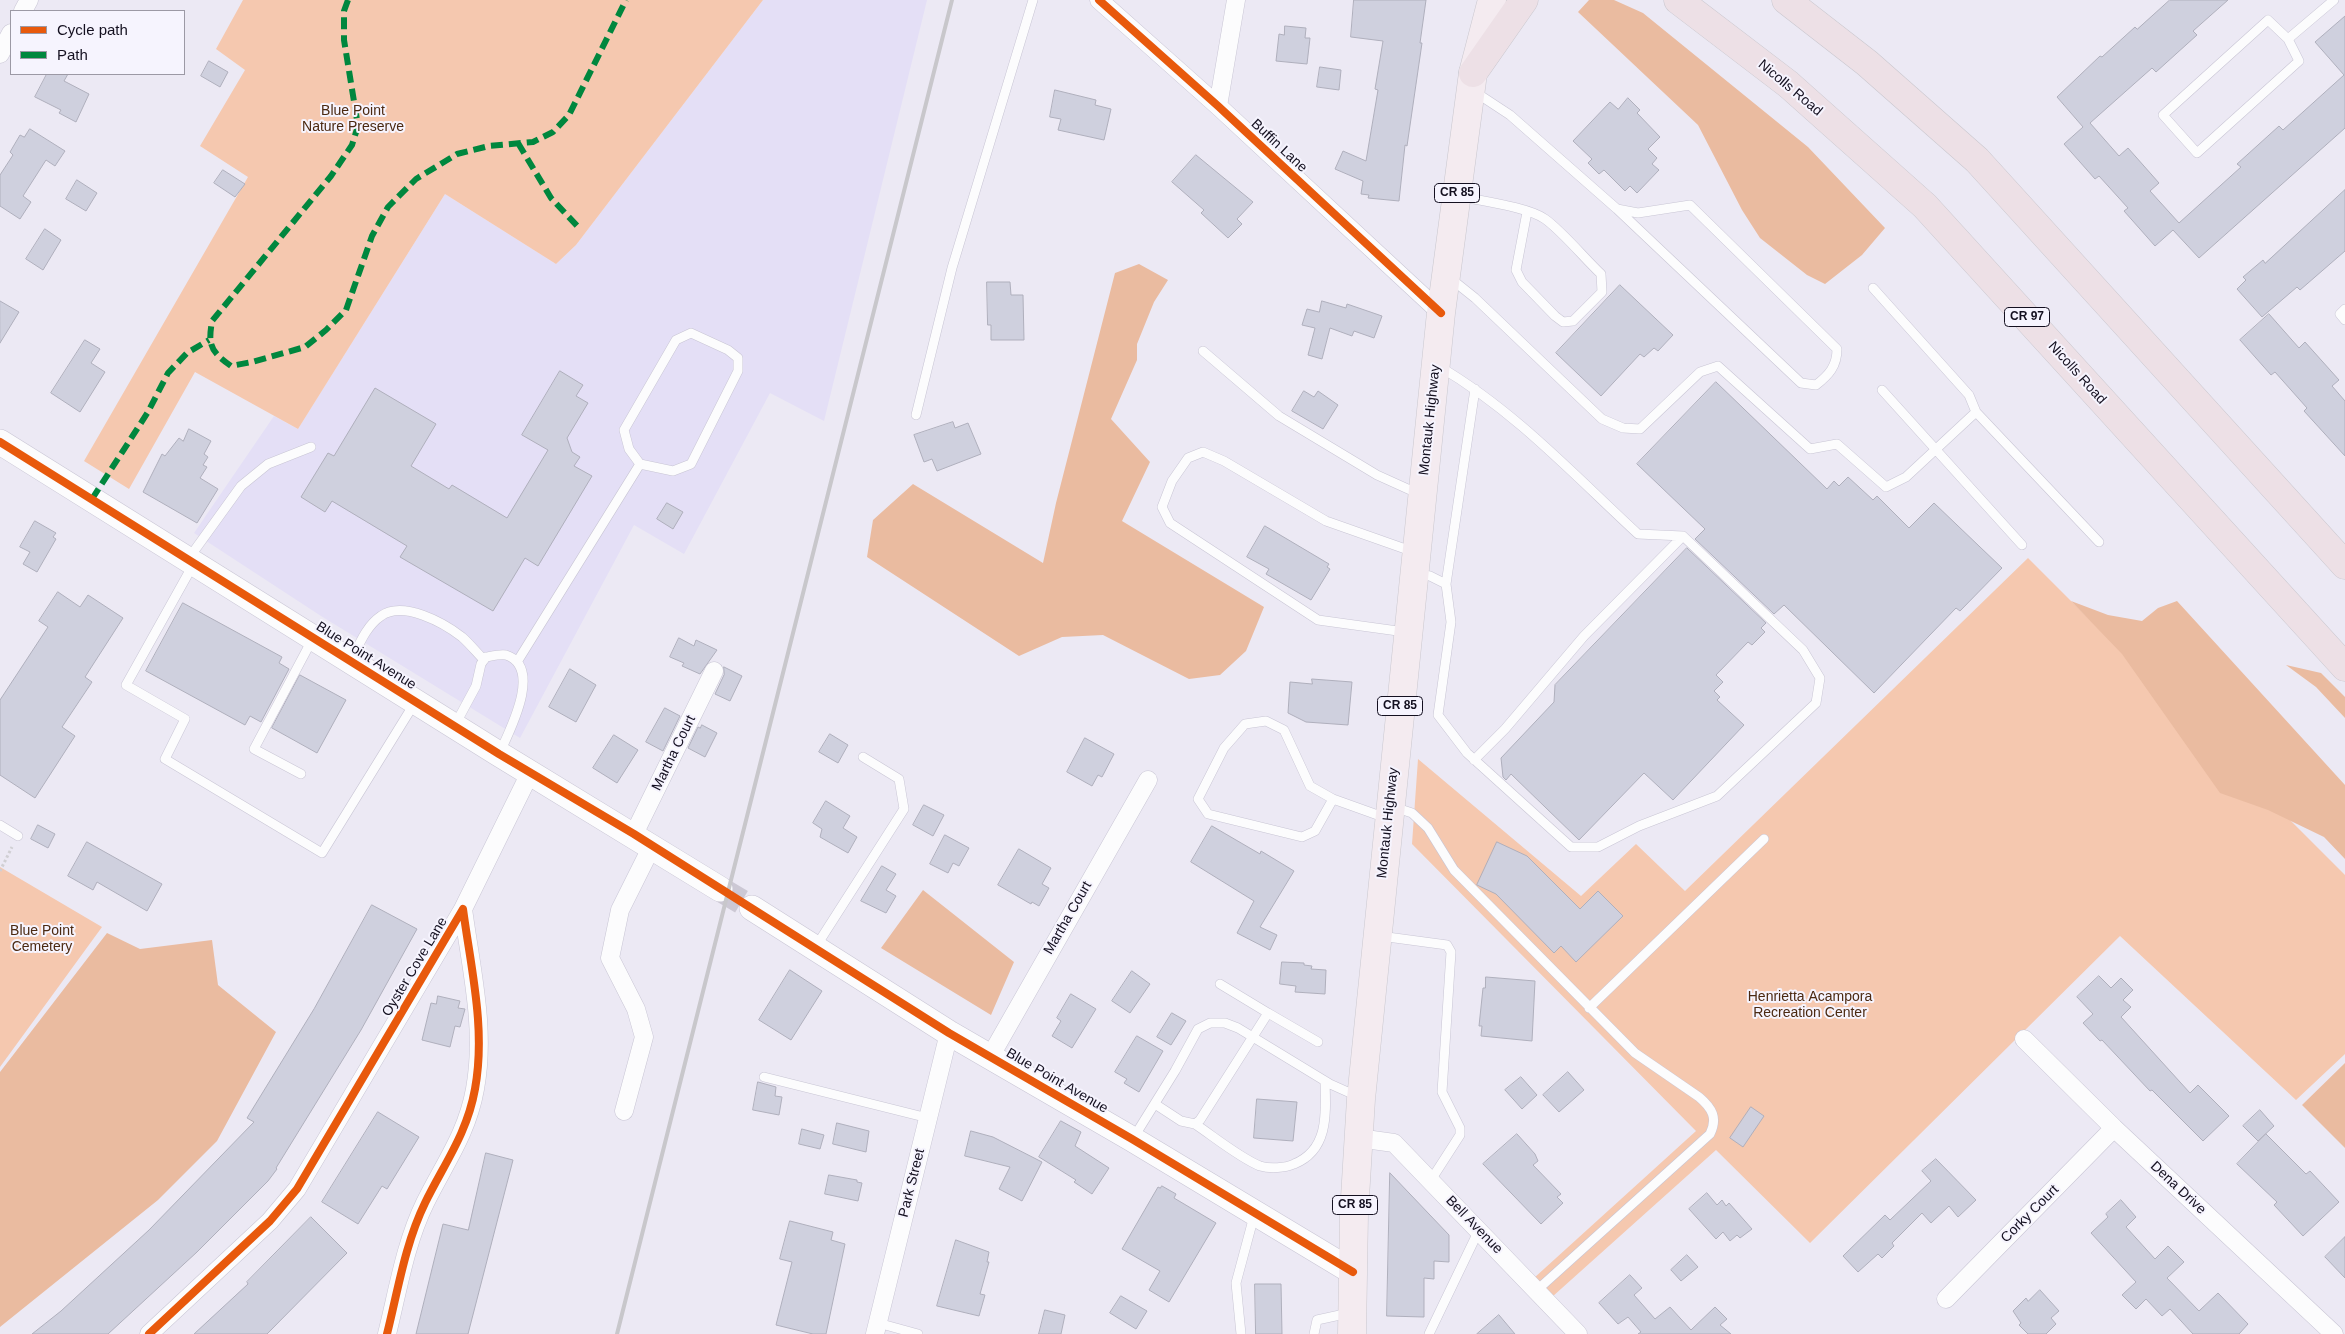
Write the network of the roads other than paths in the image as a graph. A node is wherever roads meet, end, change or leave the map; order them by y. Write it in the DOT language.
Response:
graph roads {
  1 [pos="1033,0"];
  2 [pos="1099,0"];
  3 [pos="1236,0"];
  4 [pos="1492,0"];
  5 [pos="1524,0"];
  6 [pos="1678,0"];
  7 [pos="1786,0"];
  8 [pos="2334,0"];
  9 [pos="10,35"];
  10 [pos="2288,39"];
  11 [pos="0,54"];
  12 [pos="1472,81"];
  13 [pos="1218,106"];
  14 [pos="1456,195"];
  15 [pos="1617,208"];
  16 [pos="1527,212"];
  17 [pos="1446,275"];
  18 [pos="1873,288"];
  19 [pos="2345,309"];
  20 [pos="1441,313"];
  21 [pos="2345,320"];
  22 [pos="1203,352"];
  23 [pos="1436,364"];
  24 [pos="1475,389"];
  25 [pos="1882,390"];
  26 [pos="1976,412"];
  27 [pos="916,415"];
  28 [pos="0,442"];
  29 [pos="310,447"];
  30 [pos="1937,449"];
  31 [pos="640,464"];
  32 [pos="1422,496"];
  33 [pos="1683,536"];
  34 [pos="2099,542"];
  35 [pos="2022,545"];
  36 [pos="191,561"];
  37 [pos="1415,563"];
  38 [pos="2345,565"];
  39 [pos="1446,584"];
  40 [pos="1408,632"];
  41 [pos="314,638"];
  42 [pos="484,660"];
  43 [pos="351,661"];
  44 [pos="517,662"];
  45 [pos="2345,666"];
  46 [pos="714,671"];
  47 [pos="416,702"];
  48 [pos="454,726"];
  49 [pos="499,754"];
  50 [pos="862,757"];
  51 [pos="1474,760"];
  52 [pos="530,773"];
  53 [pos="301,774"];
  54 [pos="1148,780"];
  55 [pos="1333,799"];
  56 [pos="1389,812"];
  57 [pos="0,825"];
  58 [pos="18,836"];
  59 [pos="643,840"];
  60 [pos="1764,840"];
  61 [pos="720,889"];
  62 [pos="752,908"];
  63 [pos="463,909"];
  64 [pos="1377,935"];
  65 [pos="815,948"];
  66 [pos="1220,984"];
  67 [pos="1589,1008"];
  68 [pos="1268,1013"];
  69 [pos="948,1033"];
  70 [pos="1253,1036"];
  71 [pos="2024,1039"];
  72 [pos="1318,1042"];
  73 [pos="990,1057"];
  74 [pos="764,1077"];
  75 [pos="1325,1081"];
  76 [pos="1361,1098"];
  77 [pos="1155,1104"];
  78 [pos="624,1111"];
  79 [pos="928,1118"];
  80 [pos="1195,1124"];
  81 [pos="2114,1128"];
  82 [pos="1358,1138"];
  83 [pos="1132,1140"];
  84 [pos="1431,1180"];
  85 [pos="1255,1213"];
  86 [pos="1479,1230"];
  87 [pos="1353,1272"];
  88 [pos="1536,1290"];
  89 [pos="1946,1300"];
  90 [pos="1352,1323"];
  91 [pos="876,1328"];
  92 [pos="149,1334"];
  93 [pos="387,1334"];
  94 [pos="918,1334"];
  95 [pos="1241,1334"];
  96 [pos="1314,1334"];
  97 [pos="1429,1334"];
  98 [pos="1578,1334"];
  99 [pos="2334,1334"];
  1 -- 27 [label="lane"];
  2 -- 13 [label="street, Buffin Lane"];
  3 -- 13 [label="street"];
  4 -- 12 [label="main road, CR 85"];
  5 -- 12 [label="highway"];
  6 -- 45 [label="highway, Nicolls Road / CR 97"];
  7 -- 38 [label="highway"];
  8 -- 10 [label="lane"];
  9 -- 11 [label="street"];
  10 -- 10 [label="lane"];
  12 -- 14 [label="main road, CR 85"];
  12 -- 15 [label="lane"];
  13 -- 20 [label="street, Buffin Lane"];
  14 -- 16 [label="lane"];
  14 -- 17 [label="main road, CR 85"];
  15 -- 15 [label="lane"];
  16 -- 16 [label="lane"];
  17 -- 20 [label="main road, CR 85"];
  17 -- 30 [label="lane"];
  18 -- 26 [label="lane"];
  19 -- 21 [label="lane"];
  20 -- 23 [label="main road, Montauk Highway / CR 85"];
  22 -- 32 [label="lane"];
  23 -- 24 [label="lane"];
  23 -- 32 [label="main road, Montauk Highway / CR 85"];
  24 -- 33 [label="lane"];
  24 -- 39 [label="lane"];
  25 -- 30 [label="lane"];
  26 -- 30 [label="lane"];
  26 -- 34 [label="lane"];
  28 -- 36 [label="street, Blue Point Avenue"];
  29 -- 36 [label="lane"];
  30 -- 35 [label="lane"];
  31 -- 31 [label="lane"];
  31 -- 44 [label="lane"];
  32 -- 37 [label="main road, Montauk Highway / CR 85"];
  33 -- 51 [label="lane"];
  33 -- 51 [label="lane"];
  36 -- 41 [label="street, Blue Point Avenue"];
  36 -- 47 [label="lane"];
  37 -- 39 [label="lane"];
  37 -- 40 [label="main road, Montauk Highway / CR 85"];
  37 -- 40 [label="lane"];
  39 -- 51 [label="lane"];
  40 -- 56 [label="main road, Montauk Highway / CR 85"];
  41 -- 43 [label="street, Blue Point Avenue"];
  41 -- 53 [label="lane"];
  42 -- 43 [label="lane"];
  42 -- 44 [label="lane"];
  42 -- 48 [label="lane"];
  43 -- 47 [label="street, Blue Point Avenue"];
  44 -- 49 [label="lane"];
  46 -- 59 [label="street, Martha Court"];
  47 -- 48 [label="street, Blue Point Avenue"];
  48 -- 49 [label="street, Blue Point Avenue"];
  49 -- 52 [label="street, Blue Point Avenue"];
  50 -- 65 [label="lane"];
  52 -- 59 [label="street, Blue Point Avenue"];
  52 -- 63 [label="street, Oyster Cove Lane"];
  54 -- 73 [label="street, Martha Court"];
  55 -- 55 [label="lane"];
  55 -- 56 [label="lane"];
  56 -- 64 [label="main road, Montauk Highway / CR 85"];
  56 -- 67 [label="lane"];
  57 -- 58 [label="lane"];
  59 -- 61 [label="street, Blue Point Avenue"];
  59 -- 78 [label="street, Martha Court"];
  60 -- 67 [label="lane"];
  62 -- 65 [label="street, Blue Point Avenue"];
  63 -- 92 [label="street, Oyster Cove Lane"];
  63 -- 93 [label="street, Oyster Cove Lane"];
  64 -- 76 [label="main road, Montauk Highway / CR 85"];
  64 -- 84 [label="lane"];
  65 -- 69 [label="street, Blue Point Avenue"];
  66 -- 68 [label="lane"];
  67 -- 88 [label="lane"];
  68 -- 70 [label="lane"];
  68 -- 72 [label="lane"];
  69 -- 73 [label="street, Blue Point Avenue"];
  69 -- 79 [label="street, Park Street"];
  70 -- 75 [label="lane"];
  70 -- 77 [label="lane"];
  70 -- 80 [label="lane"];
  71 -- 81 [label="street, Dena Drive"];
  73 -- 83 [label="street, Blue Point Avenue"];
  74 -- 79 [label="lane"];
  75 -- 76 [label="lane"];
  75 -- 80 [label="lane"];
  76 -- 82 [label="main road, Montauk Highway / CR 85"];
  77 -- 80 [label="lane"];
  77 -- 83 [label="lane"];
  79 -- 91 [label="street, Park Street"];
  81 -- 89 [label="street, Corky Court"];
  81 -- 99 [label="street, Dena Drive"];
  82 -- 84 [label="street, Bell Avenue"];
  82 -- 87 [label="main road, Montauk Highway / CR 85"];
  83 -- 85 [label="street, Blue Point Avenue"];
  84 -- 86 [label="street, Bell Avenue"];
  85 -- 87 [label="street, Blue Point Avenue"];
  85 -- 95 [label="lane"];
  86 -- 88 [label="street, Bell Avenue"];
  86 -- 97 [label="lane"];
  87 -- 90 [label="main road, Montauk Highway / CR 85"];
  88 -- 98 [label="street, Bell Avenue"];
  90 -- 96 [label="lane"];
  91 -- 94 [label="lane"];
}
